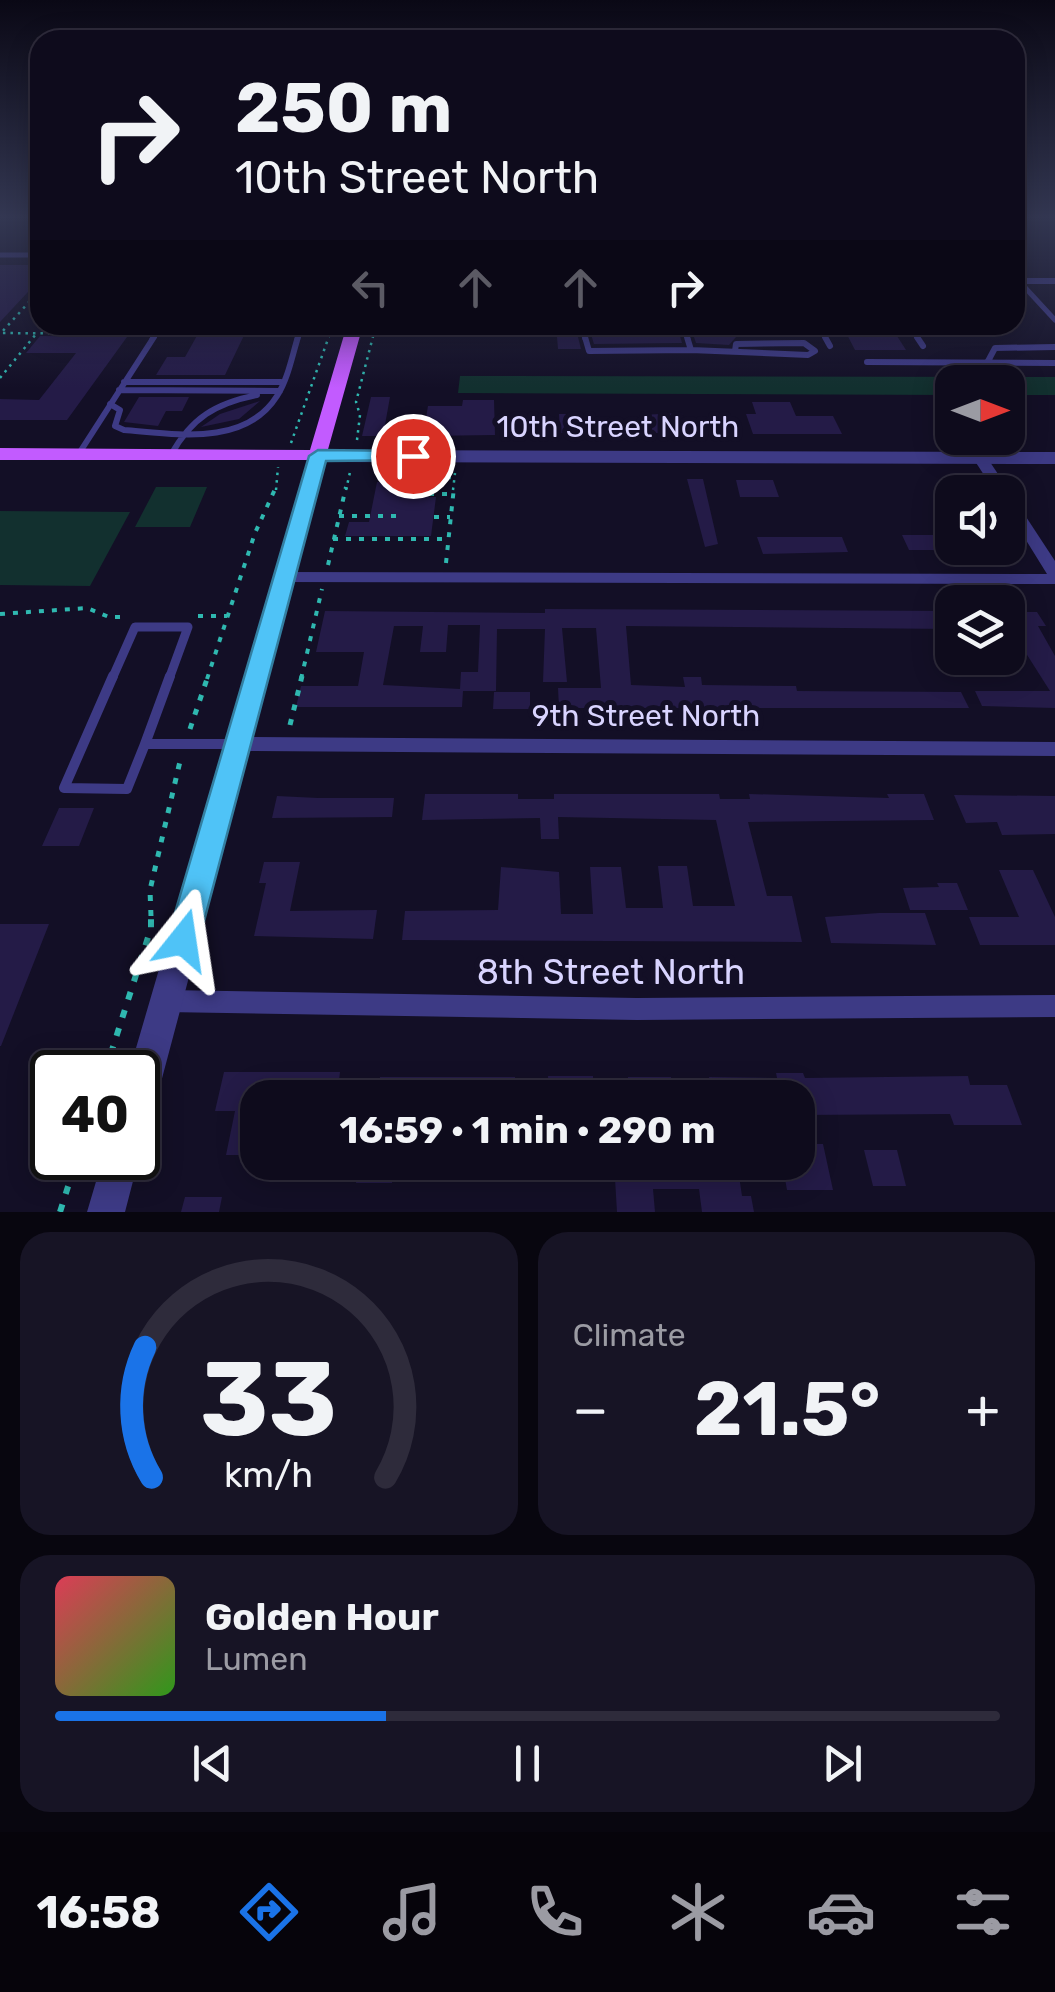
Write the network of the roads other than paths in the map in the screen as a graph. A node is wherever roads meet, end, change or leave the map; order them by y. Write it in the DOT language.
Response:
graph roads {
  1 [pos="1025,280"];
  2 [pos="1055,280"];
  3 [pos="1025,288"];
  4 [pos="1055,320"];
  5 [pos="154,335"];
  6 [pos="299,335"];
  7 [pos="352,335"];
  8 [pos="585,335"];
  9 [pos="686,335"];
  10 [pos="824,335"];
  11 [pos="915,335"];
  12 [pos="830,346"];
  13 [pos="923,346"];
  14 [pos="1055,347"];
  15 [pos="691,350"];
  16 [pos="735,351"];
  17 [pos="867,362"];
  18 [pos="987,363"];
  19 [pos="1055,363"];
  20 [pos="124,382"];
  21 [pos="280,388"];
  22 [pos="119,390"];
  23 [pos="110,404"];
  24 [pos="176,446"];
  25 [pos="0,454"];
  26 [pos="78,455"];
  27 [pos="978,455"];
  28 [pos="318,456"];
  29 [pos="980,458"];
  30 [pos="1055,458"];
  31 [pos="991,475"];
  32 [pos="1025,528"];
  33 [pos="282,577"];
  34 [pos="1055,577"];
  35 [pos="145,744"];
  36 [pos="237,744"];
  37 [pos="1055,749"];
  38 [pos="166,1001"];
  39 [pos="1055,1006"];
  40 [pos="152,1050"];
  41 [pos="115,1180"];
  42 [pos="106,1212"];
  1 -- 2 [label="street"];
  3 -- 4 [label="lane"];
  5 -- 20 [label="lane"];
  6 -- 21 [label="lane"];
  7 -- 28 [label="main road"];
  8 -- 15 [label="lane"];
  9 -- 15 [label="lane"];
  10 -- 12 [label="lane"];
  11 -- 13 [label="lane"];
  14 -- 18 [label="lane"];
  15 -- 16 [label="lane"];
  16 -- 16 [label="lane"];
  17 -- 18 [label="lane"];
  18 -- 19 [label="lane"];
  20 -- 21 [label="lane"];
  20 -- 22 [label="lane"];
  21 -- 22 [label="lane"];
  21 -- 24 [label="lane"];
  21 -- 24 [label="lane"];
  22 -- 23 [label="lane"];
  23 -- 24 [label="lane"];
  23 -- 26 [label="lane"];
  24 -- 26 [label="main road, 10th Street North"];
  24 -- 28 [label="main road, 10th Street North"];
  25 -- 26 [label="main road, 10th Street North"];
  27 -- 29 [label="street"];
  28 -- 29 [label="street, 10th Street North"];
  28 -- 33 [label="street"];
  29 -- 30 [label="street, 10th Street North"];
  29 -- 31 [label="street"];
  32 -- 34 [label="street"];
  33 -- 34 [label="street"];
  33 -- 36 [label="street"];
  35 -- 35 [label="lane"];
  35 -- 36 [label="lane"];
  36 -- 37 [label="street, 9th Street North"];
  36 -- 38 [label="street"];
  38 -- 39 [label="street, 8th Street North"];
  38 -- 40 [label="street"];
  41 -- 42 [label="street"];
}
